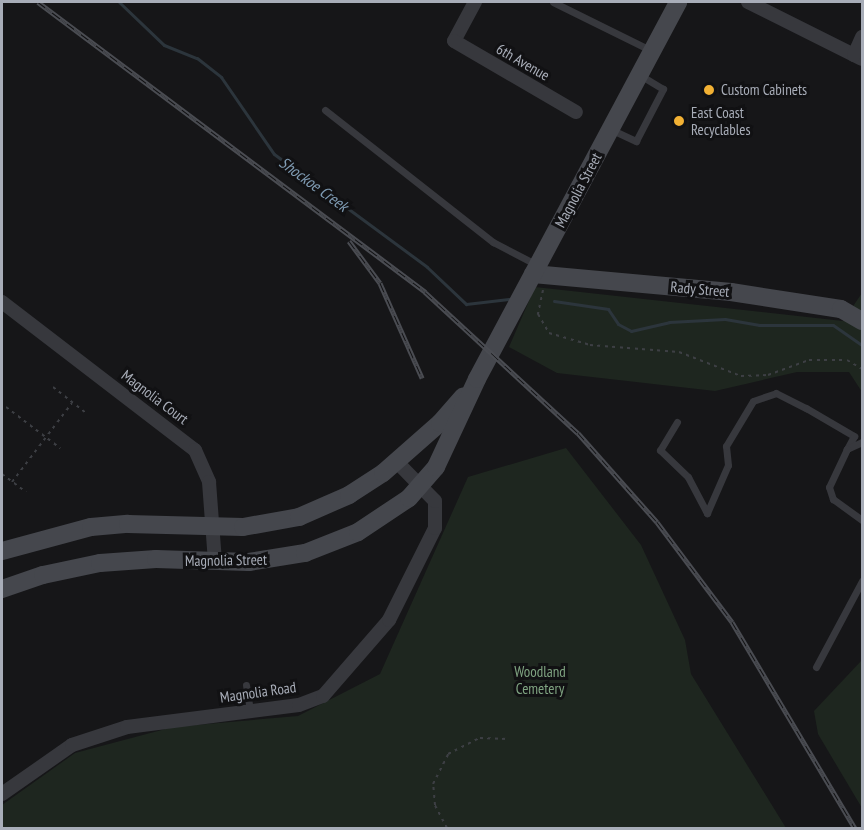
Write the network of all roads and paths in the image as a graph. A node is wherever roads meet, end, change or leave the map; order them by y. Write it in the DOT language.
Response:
graph roads {
  1 [pos="475,2"];
  2 [pos="553,2"];
  3 [pos="678,2"];
  4 [pos="748,2"];
  5 [pos="862,37"];
  6 [pos="652,51"];
  7 [pos="858,57"];
  8 [pos="639,75"];
  9 [pos="325,110"];
  10 [pos="576,112"];
  11 [pos="610,129"];
  12 [pos="539,272"];
  13 [pos="2,302"];
  14 [pos="862,321"];
  15 [pos="862,369"];
  16 [pos="477,379"];
  17 [pos="53,387"];
  18 [pos="72,403"];
  19 [pos="6,407"];
  20 [pos="86,413"];
  21 [pos="677,422"];
  22 [pos="46,437"];
  23 [pos="862,442"];
  24 [pos="60,448"];
  25 [pos="847,449"];
  26 [pos="397,462"];
  27 [pos="2,474"];
  28 [pos="12,482"];
  29 [pos="422,486"];
  30 [pos="26,492"];
  31 [pos="862,520"];
  32 [pos="213,527"];
  33 [pos="2,550"];
  34 [pos="215,562"];
  35 [pos="862,581"];
  36 [pos="2,589"];
  37 [pos="816,667"];
  38 [pos="246,685"];
  39 [pos="250,710"];
  40 [pos="508,739"];
  41 [pos="2,794"];
  42 [pos="447,828"];
  1 -- 10 [label="street, 6th Avenue"];
  2 -- 6 [label="lane"];
  3 -- 6 [label="main road, Magnolia Street"];
  4 -- 7 [label="street"];
  5 -- 7 [label="street"];
  6 -- 8 [label="main road, Magnolia Street"];
  8 -- 11 [label="main road, Magnolia Street"];
  8 -- 11 [label="lane"];
  9 -- 12 [label="lane"];
  11 -- 12 [label="main road, Magnolia Street"];
  12 -- 14 [label="main road, Rady Street"];
  12 -- 15 [label="path"];
  12 -- 16 [label="main road, Magnolia Street"];
  13 -- 32 [label="street, Magnolia Court"];
  16 -- 26 [label="main road, Magnolia Street"];
  16 -- 29 [label="main road, Magnolia Street"];
  17 -- 18 [label="path"];
  18 -- 20 [label="path"];
  18 -- 22 [label="path"];
  19 -- 22 [label="path"];
  21 -- 25 [label="lane"];
  22 -- 24 [label="path"];
  22 -- 28 [label="path"];
  23 -- 25 [label="lane"];
  25 -- 31 [label="lane"];
  26 -- 29 [label="street, Magnolia Road"];
  26 -- 32 [label="main road, Magnolia Street"];
  27 -- 28 [label="path"];
  28 -- 30 [label="path"];
  29 -- 34 [label="main road, Magnolia Street"];
  29 -- 39 [label="street, Magnolia Road"];
  32 -- 33 [label="main road, Magnolia Street"];
  32 -- 34 [label="street, Magnolia Court"];
  34 -- 36 [label="main road, Magnolia Street"];
  35 -- 37 [label="lane"];
  38 -- 39 [label="lane"];
  39 -- 41 [label="street, Magnolia Road"];
  40 -- 42 [label="path"];
}
